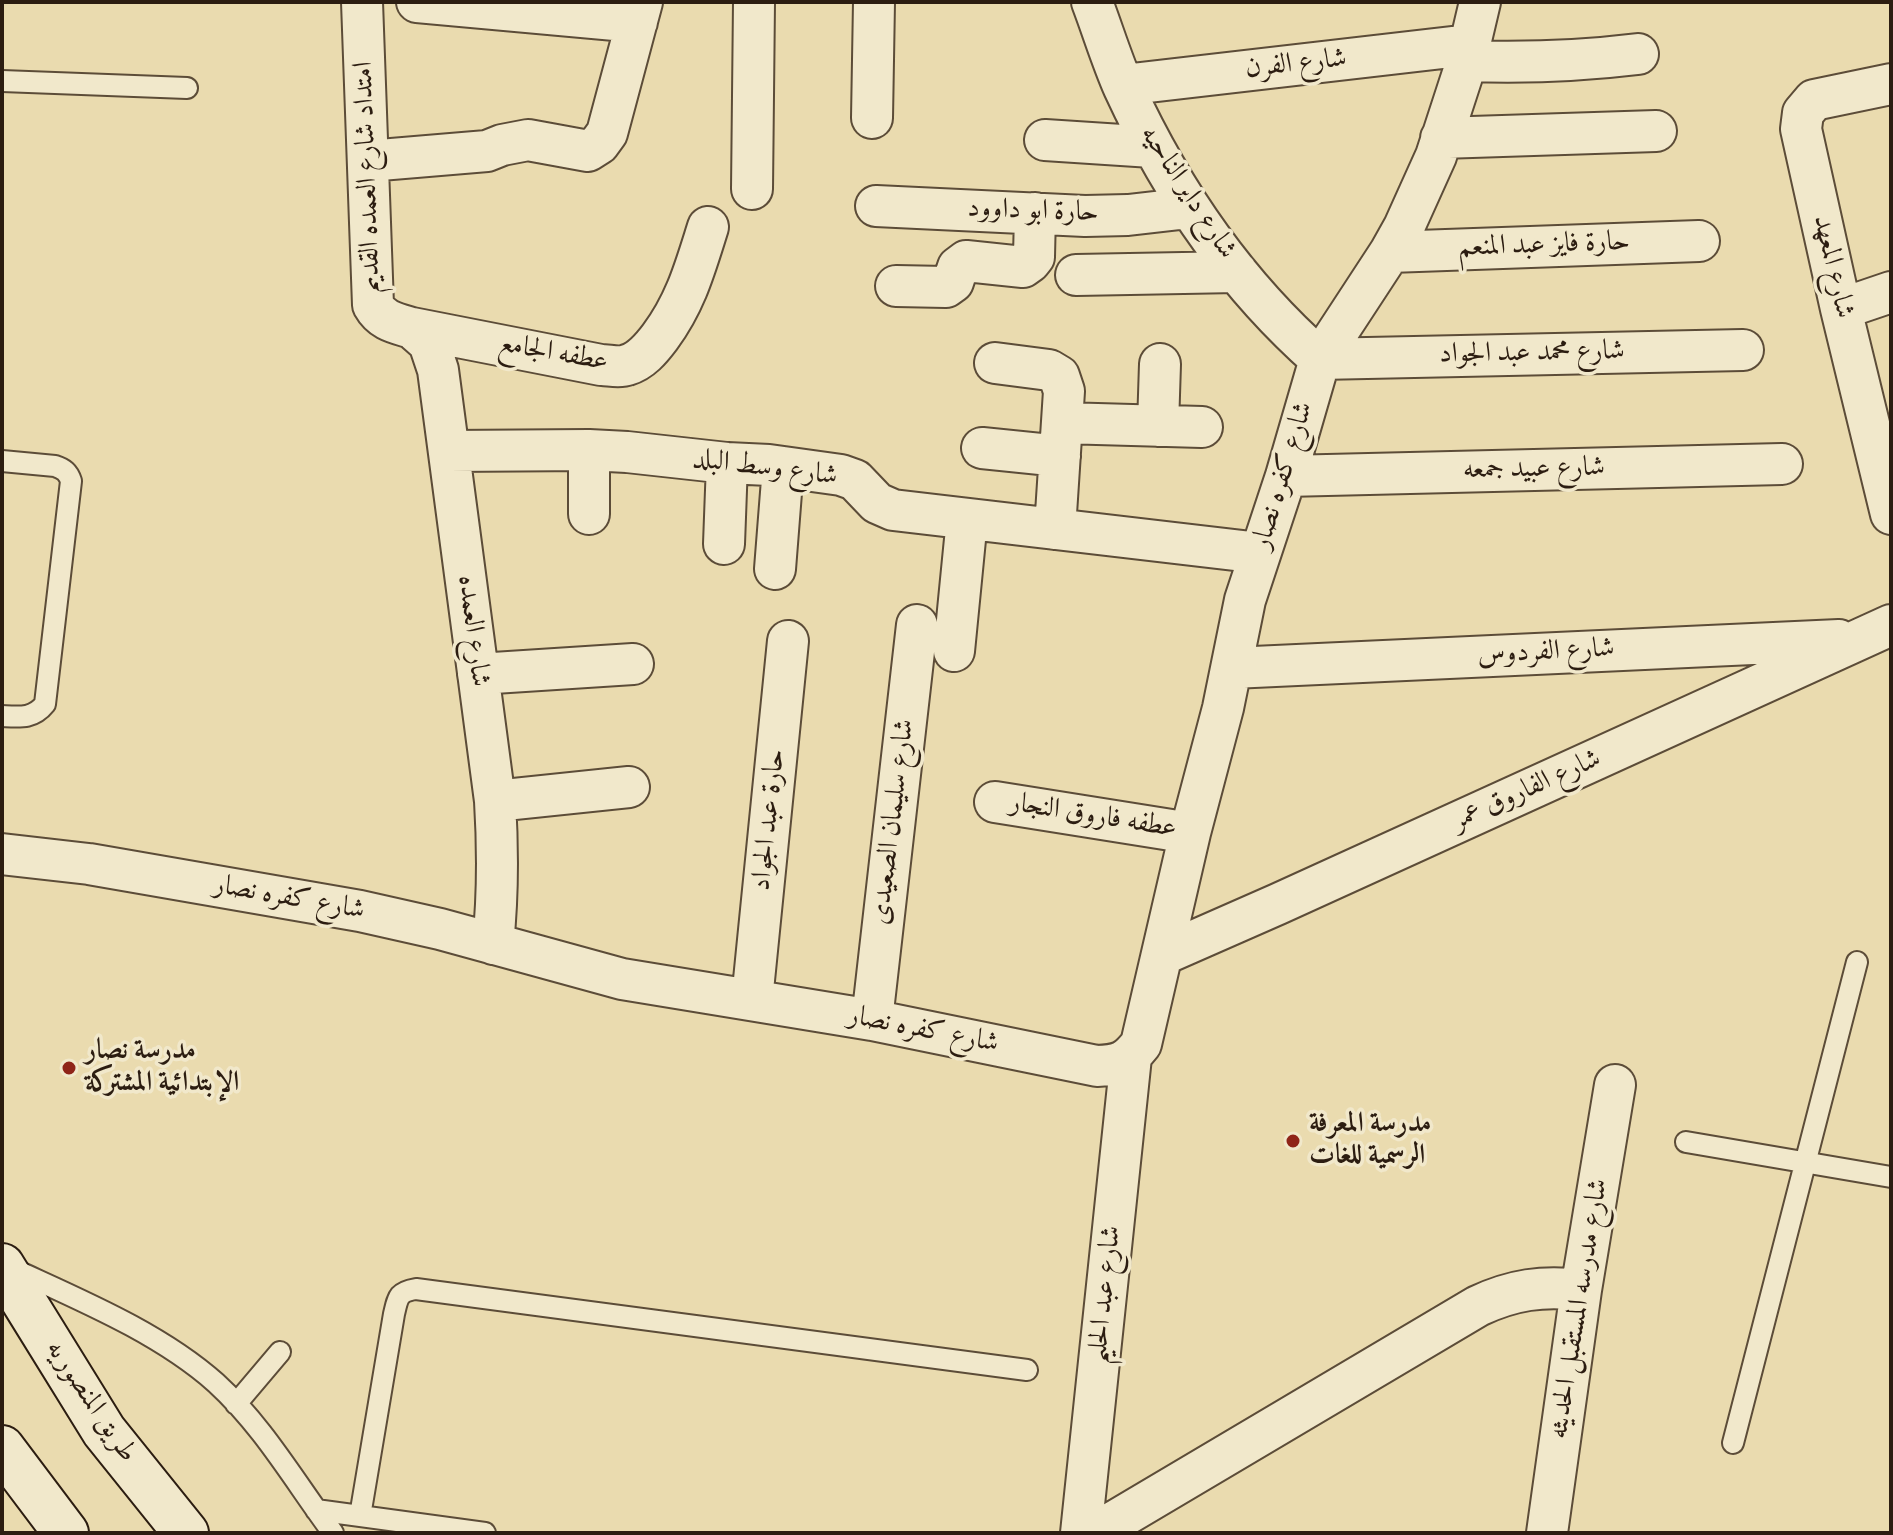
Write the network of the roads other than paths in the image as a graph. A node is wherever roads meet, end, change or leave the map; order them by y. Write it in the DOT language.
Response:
graph roads {
  1 [pos="362,2"];
  2 [pos="417,2"];
  3 [pos="754,2"];
  4 [pos="874,2"];
  5 [pos="1092,2"];
  6 [pos="1480,2"];
  7 [pos="640,12"];
  8 [pos="1467,53"];
  9 [pos="1638,54"];
  10 [pos="2,81"];
  11 [pos="1891,84"];
  12 [pos="1123,85"];
  13 [pos="187,88"];
  14 [pos="872,118"];
  15 [pos="1656,131"];
  16 [pos="1441,138"];
  17 [pos="1045,140"];
  18 [pos="1152,147"];
  19 [pos="368,161"];
  20 [pos="752,189"];
  21 [pos="876,206"];
  22 [pos="1189,208"];
  23 [pos="1035,213"];
  24 [pos="708,227"];
  25 [pos="1699,241"];
  26 [pos="1390,252"];
  27 [pos="1237,272"];
  28 [pos="1076,275"];
  29 [pos="896,286"];
  30 [pos="1891,292"];
  31 [pos="1841,309"];
  32 [pos="412,328"];
  33 [pos="1743,350"];
  34 [pos="1320,359"];
  35 [pos="995,363"];
  36 [pos="1160,364"];
  37 [pos="1158,426"];
  38 [pos="1202,427"];
  39 [pos="1061,440"];
  40 [pos="982,448"];
  41 [pos="589,450"];
  42 [pos="449,451"];
  43 [pos="2,461"];
  44 [pos="727,463"];
  45 [pos="1782,464"];
  46 [pos="783,467"];
  47 [pos="1286,476"];
  48 [pos="589,514"];
  49 [pos="1891,514"];
  50 [pos="967,519"];
  51 [pos="1055,529"];
  52 [pos="724,544"];
  53 [pos="1260,553"];
  54 [pos="775,569"];
  55 [pos="917,625"];
  56 [pos="1876,632"];
  57 [pos="788,641"];
  58 [pos="954,651"];
  59 [pos="633,664"];
  60 [pos="1232,668"];
  61 [pos="478,674"];
  62 [pos="2,716"];
  63 [pos="629,787"];
  64 [pos="495,801"];
  65 [pos="995,802"];
  66 [pos="1190,833"];
  67 [pos="2,854"];
  68 [pos="493,944"];
  69 [pos="1162,955"];
  70 [pos="1857,962"];
  71 [pos="752,1000"];
  72 [pos="872,1020"];
  73 [pos="1131,1057"];
  74 [pos="1615,1085"];
  75 [pos="1686,1142"];
  76 [pos="1806,1163"];
  77 [pos="1891,1177"];
  78 [pos="2,1265"];
  79 [pos="1581,1290"];
  80 [pos="280,1352"];
  81 [pos="1027,1370"];
  82 [pos="236,1404"];
  83 [pos="1733,1443"];
  84 [pos="2,1448"];
  85 [pos="316,1510"];
  86 [pos="360,1516"];
  87 [pos="66,1533"];
  88 [pos="186,1533"];
  89 [pos="333,1533"];
  90 [pos="485,1533"];
  91 [pos="1081,1533"];
  92 [pos="1095,1533"];
  93 [pos="1547,1533"];
  1 -- 19 [label="street, امتداد شارع العمده القديم"];
  2 -- 7 [label="street"];
  3 -- 20 [label="street"];
  4 -- 14 [label="street"];
  5 -- 12 [label="street, شارع داير الناحيه"];
  6 -- 8 [label="street, شارع كفره نصار"];
  7 -- 19 [label="street"];
  8 -- 9 [label="street, شارع الفرن"];
  8 -- 12 [label="street, شارع الفرن"];
  8 -- 16 [label="street, شارع كفره نصار"];
  10 -- 13 [label="lane"];
  11 -- 31 [label="street, شارع المعهد"];
  12 -- 18 [label="street, شارع داير الناحيه"];
  15 -- 16 [label="street"];
  16 -- 26 [label="street, شارع كفره نصار"];
  17 -- 18 [label="street"];
  18 -- 22 [label="street, شارع داير الناحيه"];
  19 -- 32 [label="street, امتداد شارع العمده القديم"];
  21 -- 23 [label="street, حارة ابو داوود"];
  22 -- 23 [label="street, حارة ابو داوود"];
  22 -- 27 [label="street, شارع داير الناحيه"];
  23 -- 29 [label="street"];
  24 -- 32 [label="street, عطفه الجامع"];
  25 -- 26 [label="street, حارة فايز عبد المنعم"];
  26 -- 34 [label="street, شارع كفره نصار"];
  27 -- 28 [label="street"];
  27 -- 34 [label="street, شارع داير الناحيه"];
  30 -- 31 [label="street"];
  31 -- 49 [label="street, شارع المعهد"];
  32 -- 42 [label="street, شارع العمده"];
  33 -- 34 [label="street, شارع محمد عبد الجواد"];
  34 -- 47 [label="street, شارع كفره نصار"];
  35 -- 39 [label="street"];
  36 -- 37 [label="street"];
  37 -- 38 [label="street"];
  37 -- 39 [label="street"];
  39 -- 40 [label="street"];
  39 -- 51 [label="street"];
  41 -- 42 [label="street, شارع وسط البلد"];
  41 -- 44 [label="street, شارع وسط البلد"];
  41 -- 48 [label="street"];
  42 -- 61 [label="street, شارع العمده"];
  43 -- 62 [label="lane"];
  44 -- 46 [label="street, شارع وسط البلد"];
  44 -- 52 [label="street"];
  45 -- 47 [label="street, شارع عبيد جمعه"];
  46 -- 50 [label="street, شارع وسط البلد"];
  46 -- 54 [label="street"];
  47 -- 53 [label="street, شارع كفره نصار"];
  50 -- 51 [label="street, شارع وسط البلد"];
  50 -- 58 [label="street"];
  51 -- 53 [label="street, شارع وسط البلد"];
  53 -- 60 [label="street, شارع كفره نصار"];
  55 -- 72 [label="street, شارع سليمان الصعيدى"];
  56 -- 60 [label="street, شارع الفردوس"];
  56 -- 69 [label="street, شارع الفاروق عمر"];
  57 -- 71 [label="street, حارة عبد الجواد"];
  59 -- 61 [label="street"];
  60 -- 66 [label="street, شارع كفره نصار"];
  61 -- 64 [label="street, شارع العمده"];
  63 -- 64 [label="street"];
  64 -- 68 [label="street, شارع العمده"];
  65 -- 66 [label="street, عطفه فاروق النجار"];
  66 -- 69 [label="street, شارع كفره نصار"];
  67 -- 68 [label="street, شارع كفره نصار"];
  68 -- 71 [label="street, شارع كفره نصار"];
  69 -- 73 [label="street, شارع كفره نصار"];
  70 -- 76 [label="lane"];
  71 -- 72 [label="street, شارع كفره نصار"];
  72 -- 73 [label="street, شارع كفره نصار"];
  73 -- 91 [label="street, شارع عبد الحليم"];
  74 -- 79 [label="street, شارع مدرسه المستقبل الحديثه"];
  75 -- 76 [label="lane"];
  76 -- 77 [label="lane"];
  76 -- 83 [label="lane"];
  78 -- 82 [label="lane"];
  78 -- 88 [label="main road, طريق المنصوريه"];
  79 -- 92 [label="street"];
  79 -- 93 [label="street, شارع مدرسه المستقبل الحديثه"];
  80 -- 82 [label="lane"];
  81 -- 86 [label="lane"];
  82 -- 85 [label="lane"];
  84 -- 87 [label="main road"];
  85 -- 86 [label="lane"];
  85 -- 89 [label="lane"];
  86 -- 90 [label="lane"];
}
